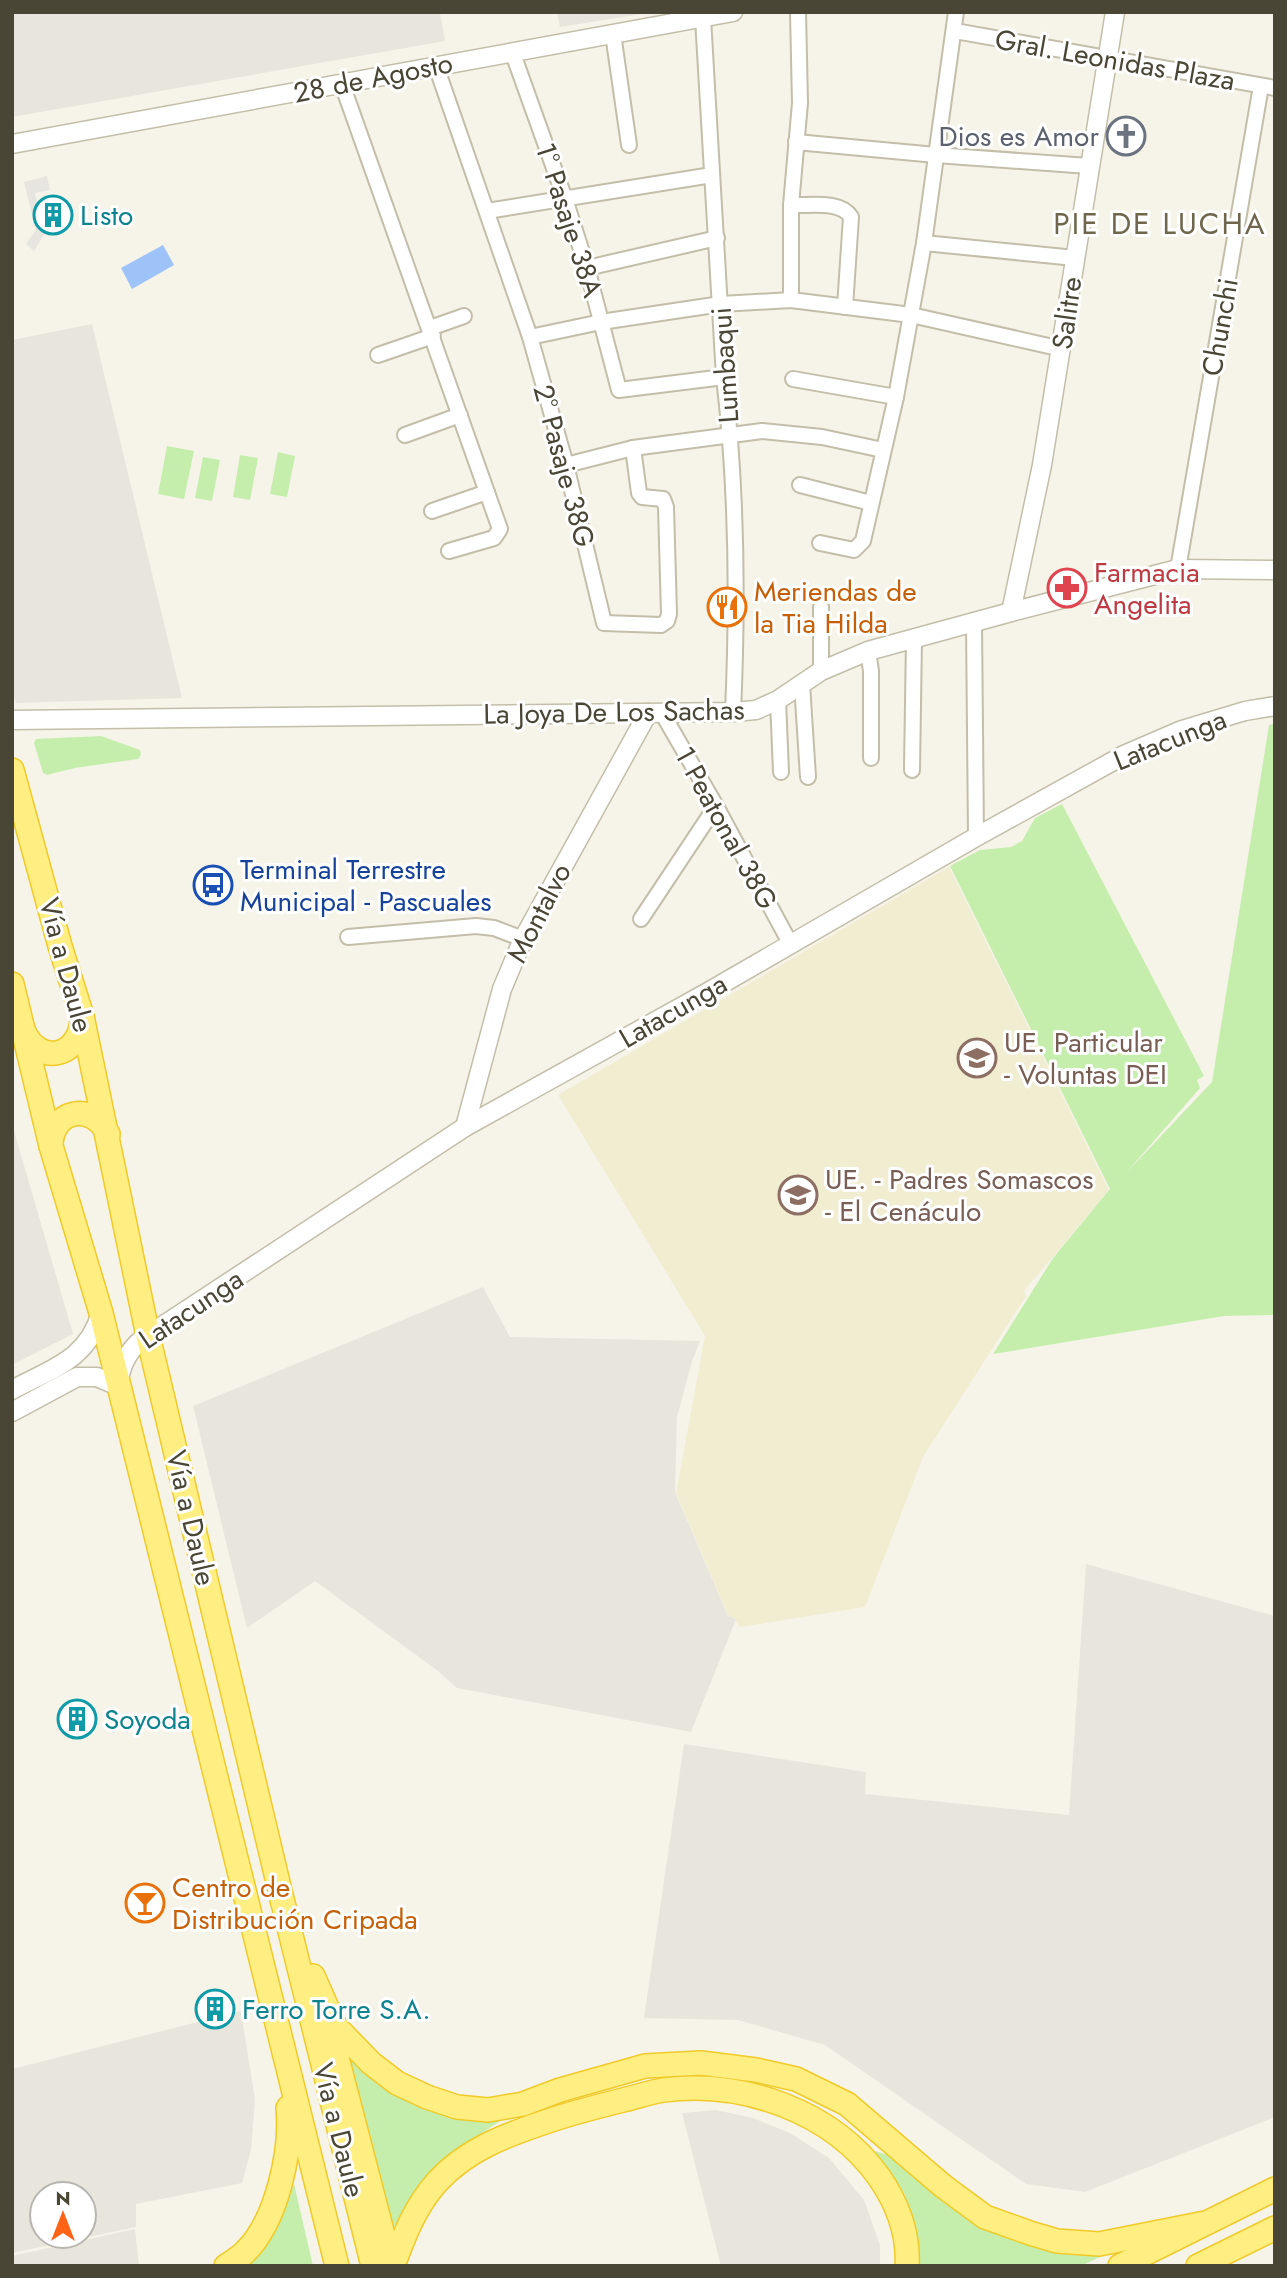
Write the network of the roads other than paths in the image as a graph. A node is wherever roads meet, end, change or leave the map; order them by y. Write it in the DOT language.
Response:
graph roads {
  1 [pos="733,12"];
  2 [pos="797,12"];
  3 [pos="956,12"];
  4 [pos="1115,12"];
  5 [pos="703,18"];
  6 [pos="955,31"];
  7 [pos="613,34"];
  8 [pos="512,51"];
  9 [pos="1108,59"];
  10 [pos="436,66"];
  11 [pos="342,84"];
  12 [pos="1268,87"];
  13 [pos="796,142"];
  14 [pos="12,144"];
  15 [pos="629,145"];
  16 [pos="936,155"];
  17 [pos="1089,166"];
  18 [pos="712,174"];
  19 [pos="565,199"];
  20 [pos="791,205"];
  21 [pos="486,211"];
  22 [pos="717,238"];
  23 [pos="924,243"];
  24 [pos="1074,258"];
  25 [pos="587,268"];
  26 [pos="791,300"];
  27 [pos="721,304"];
  28 [pos="845,307"];
  29 [pos="911,315"];
  30 [pos="464,316"];
  31 [pos="601,322"];
  32 [pos="431,332"];
  33 [pos="530,337"];
  34 [pos="1062,349"];
  35 [pos="378,355"];
  36 [pos="724,377"];
  37 [pos="793,379"];
  38 [pos="896,397"];
  39 [pos="460,415"];
  40 [pos="405,435"];
  41 [pos="731,435"];
  42 [pos="633,448"];
  43 [pos="883,450"];
  44 [pos="566,465"];
  45 [pos="800,485"];
  46 [pos="487,492"];
  47 [pos="871,503"];
  48 [pos="432,511"];
  49 [pos="820,543"];
  50 [pos="449,551"];
  51 [pos="1178,569"];
  52 [pos="1275,570"];
  53 [pos="821,607"];
  54 [pos="1011,612"];
  55 [pos="974,622"];
  56 [pos="914,638"];
  57 [pos="868,651"];
  58 [pos="821,671"];
  59 [pos="803,684"];
  60 [pos="778,700"];
  61 [pos="1275,706"];
  62 [pos="733,712"];
  63 [pos="655,713"];
  64 [pos="12,720"];
  65 [pos="871,758"];
  66 [pos="12,769"];
  67 [pos="912,770"];
  68 [pos="781,772"];
  69 [pos="808,777"];
  70 [pos="716,806"];
  71 [pos="976,837"];
  72 [pos="641,919"];
  73 [pos="348,937"];
  74 [pos="523,939"];
  75 [pos="789,943"];
  76 [pos="12,984"];
  77 [pos="82,1016"];
  78 [pos="20,1022"];
  79 [pos="464,1128"];
  80 [pos="108,1134"];
  81 [pos="51,1146"];
  82 [pos="101,1313"];
  83 [pos="148,1336"];
  84 [pos="118,1386"];
  85 [pos="12,1390"];
  86 [pos="12,1412"];
  87 [pos="279,1891"];
  88 [pos="323,2003"];
  89 [pos="283,2053"];
  90 [pos="1275,2189"];
  91 [pos="322,2207"];
  92 [pos="1205,2223"];
  93 [pos="1275,2228"];
  94 [pos="365,2234"];
  95 [pos="226,2266"];
  96 [pos="331,2266"];
  97 [pos="337,2266"];
  98 [pos="373,2266"];
  99 [pos="392,2266"];
  100 [pos="907,2266"];
  101 [pos="1120,2266"];
  102 [pos="1198,2266"];
  1 -- 5 [label="street, 28 de Agosto"];
  2 -- 13 [label="street"];
  3 -- 6 [label="street"];
  4 -- 9 [label="street, Salitre"];
  5 -- 7 [label="street, 28 de Agosto"];
  5 -- 18 [label="street, Lumbaqui"];
  6 -- 9 [label="street, Gral. Leonidas Plaza"];
  6 -- 16 [label="street"];
  7 -- 8 [label="street, 28 de Agosto"];
  7 -- 15 [label="street"];
  8 -- 10 [label="street, 28 de Agosto"];
  8 -- 19 [label="street, 1° Pasaje 38A"];
  9 -- 12 [label="street, Gral. Leonidas Plaza"];
  9 -- 17 [label="street, Salitre"];
  10 -- 11 [label="street, 28 de Agosto"];
  10 -- 21 [label="street, 2° Pasaje 38G"];
  11 -- 14 [label="street, 28 de Agosto"];
  11 -- 32 [label="street"];
  12 -- 51 [label="street, Chunchi"];
  13 -- 16 [label="street"];
  13 -- 20 [label="street"];
  16 -- 17 [label="street"];
  16 -- 23 [label="street"];
  17 -- 24 [label="street, Salitre"];
  18 -- 19 [label="street"];
  18 -- 22 [label="street, Lumbaqui"];
  19 -- 21 [label="street"];
  19 -- 25 [label="street, 1° Pasaje 38A"];
  20 -- 26 [label="street"];
  20 -- 28 [label="street"];
  21 -- 33 [label="street, 2° Pasaje 38G"];
  22 -- 25 [label="street"];
  22 -- 27 [label="street, Lumbaqui"];
  23 -- 24 [label="street"];
  23 -- 29 [label="street"];
  24 -- 34 [label="street, Salitre"];
  25 -- 31 [label="street, 1° Pasaje 38A"];
  26 -- 27 [label="street"];
  26 -- 28 [label="street"];
  27 -- 31 [label="street"];
  27 -- 36 [label="street, Lumbaqui"];
  28 -- 29 [label="street"];
  29 -- 34 [label="street"];
  29 -- 38 [label="street"];
  30 -- 32 [label="street"];
  31 -- 33 [label="street"];
  31 -- 36 [label="street, 1° Pasaje 38A"];
  32 -- 35 [label="street"];
  32 -- 39 [label="street"];
  33 -- 44 [label="street, 2° Pasaje 38G"];
  34 -- 54 [label="street, Salitre"];
  36 -- 41 [label="street, Lumbaqui"];
  37 -- 38 [label="street"];
  38 -- 43 [label="street"];
  39 -- 40 [label="street"];
  39 -- 46 [label="street"];
  41 -- 42 [label="street"];
  41 -- 43 [label="street"];
  41 -- 62 [label="street, Lumbaqui"];
  42 -- 44 [label="street"];
  42 -- 44 [label="street, 2° Pasaje 38G"];
  43 -- 47 [label="street"];
  45 -- 47 [label="street"];
  46 -- 48 [label="street"];
  46 -- 50 [label="street"];
  47 -- 49 [label="street"];
  51 -- 52 [label="street, La Joya De Los Sachas"];
  51 -- 54 [label="street, La Joya De Los Sachas"];
  53 -- 58 [label="street"];
  54 -- 55 [label="street, La Joya De Los Sachas"];
  55 -- 56 [label="street, La Joya De Los Sachas"];
  55 -- 71 [label="street"];
  56 -- 57 [label="street, La Joya De Los Sachas"];
  56 -- 67 [label="street"];
  57 -- 58 [label="street, La Joya De Los Sachas"];
  57 -- 65 [label="street"];
  58 -- 59 [label="street, La Joya De Los Sachas"];
  59 -- 60 [label="street, La Joya De Los Sachas"];
  59 -- 69 [label="street"];
  60 -- 62 [label="street, La Joya De Los Sachas"];
  60 -- 68 [label="street"];
  61 -- 71 [label="street, Latacunga"];
  62 -- 63 [label="street, La Joya De Los Sachas"];
  63 -- 64 [label="street, La Joya De Los Sachas"];
  63 -- 70 [label="street, 1 Peatonal 38G"];
  63 -- 74 [label="street, Montalvo"];
  66 -- 77 [label="highway, Vía a Daule"];
  70 -- 72 [label="street"];
  70 -- 75 [label="street, 1 Peatonal 38G"];
  71 -- 75 [label="street, Latacunga"];
  73 -- 74 [label="street"];
  74 -- 79 [label="street, Montalvo"];
  75 -- 79 [label="street, Latacunga"];
  76 -- 78 [label="highway, Vía a Daule"];
  77 -- 78 [label="highway"];
  77 -- 80 [label="highway, Vía a Daule"];
  78 -- 81 [label="highway, Vía a Daule"];
  79 -- 83 [label="street, Latacunga"];
  80 -- 81 [label="highway"];
  80 -- 83 [label="highway, Vía a Daule"];
  81 -- 82 [label="highway, Vía a Daule"];
  82 -- 84 [label="highway, Vía a Daule"];
  82 -- 85 [label="street"];
  83 -- 84 [label="street, Latacunga"];
  83 -- 87 [label="highway, Vía a Daule"];
  84 -- 86 [label="street"];
  84 -- 89 [label="highway, Vía a Daule"];
  87 -- 88 [label="highway"];
  87 -- 94 [label="highway, Vía a Daule"];
  88 -- 92 [label="highway"];
  88 -- 99 [label="highway"];
  89 -- 91 [label="highway, Vía a Daule"];
  89 -- 95 [label="highway"];
  90 -- 92 [label="highway"];
  91 -- 96 [label="highway"];
  91 -- 97 [label="highway, Vía a Daule"];
  92 -- 101 [label="highway"];
  93 -- 102 [label="highway"];
  94 -- 98 [label="highway, Vía a Daule"];
  94 -- 99 [label="highway"];
  99 -- 100 [label="highway"];
}
